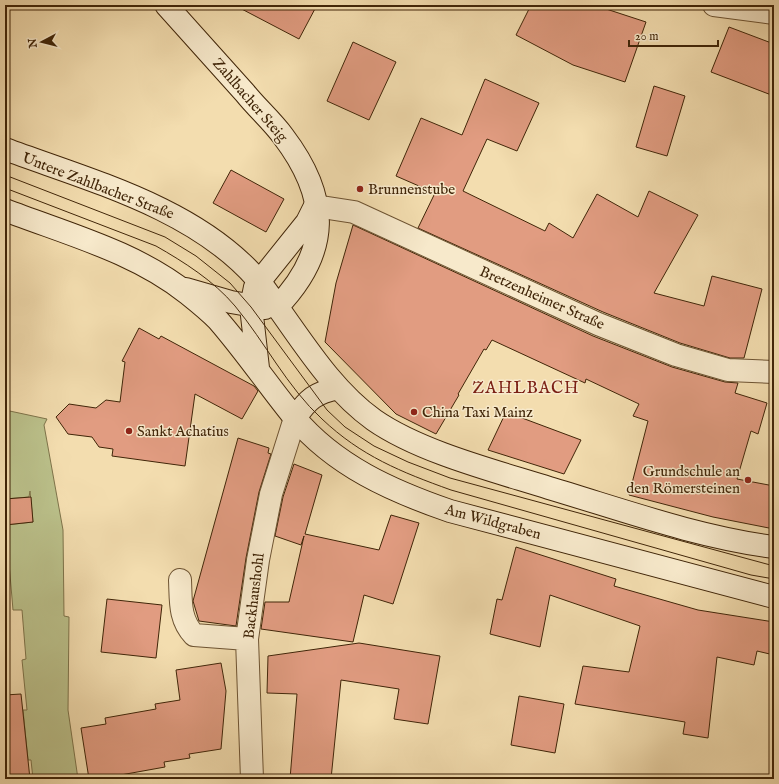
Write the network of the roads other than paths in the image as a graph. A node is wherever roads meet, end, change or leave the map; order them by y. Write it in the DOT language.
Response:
graph roads {
  1 [pos="166,5"];
  2 [pos="714,5"];
  3 [pos="774,13"];
  4 [pos="5,149"];
  5 [pos="315,206"];
  6 [pos="5,210"];
  7 [pos="258,281"];
  8 [pos="178,287"];
  9 [pos="277,306"];
  10 [pos="251,307"];
  11 [pos="258,368"];
  12 [pos="774,372"];
  13 [pos="338,388"];
  14 [pos="295,418"];
  15 [pos="774,547"];
  16 [pos="180,580"];
  17 [pos="774,597"];
  18 [pos="247,639"];
  19 [pos="252,779"];
  1 -- 5 [label="street, Zahlbacher Steig"];
  2 -- 3 [label="street"];
  4 -- 7 [label="street, Untere Zahlbacher Straße"];
  5 -- 7 [label="street"];
  5 -- 9 [label="street, Zahlbacher Steig"];
  5 -- 12 [label="street, Bretzenheimer Straße"];
  6 -- 8 [label="street"];
  7 -- 9 [label="street, Untere Zahlbacher Straße"];
  7 -- 10 [label="street"];
  8 -- 10 [label="street"];
  8 -- 11 [label="street"];
  9 -- 10 [label="street"];
  9 -- 13 [label="street"];
  10 -- 11 [label="street"];
  11 -- 14 [label="street, Am Wildgraben"];
  13 -- 14 [label="street, Backhaushohl"];
  13 -- 15 [label="street"];
  14 -- 17 [label="street, Am Wildgraben"];
  14 -- 18 [label="street, Backhaushohl"];
  16 -- 18 [label="street"];
  18 -- 19 [label="street, Backhaushohl"];
}
